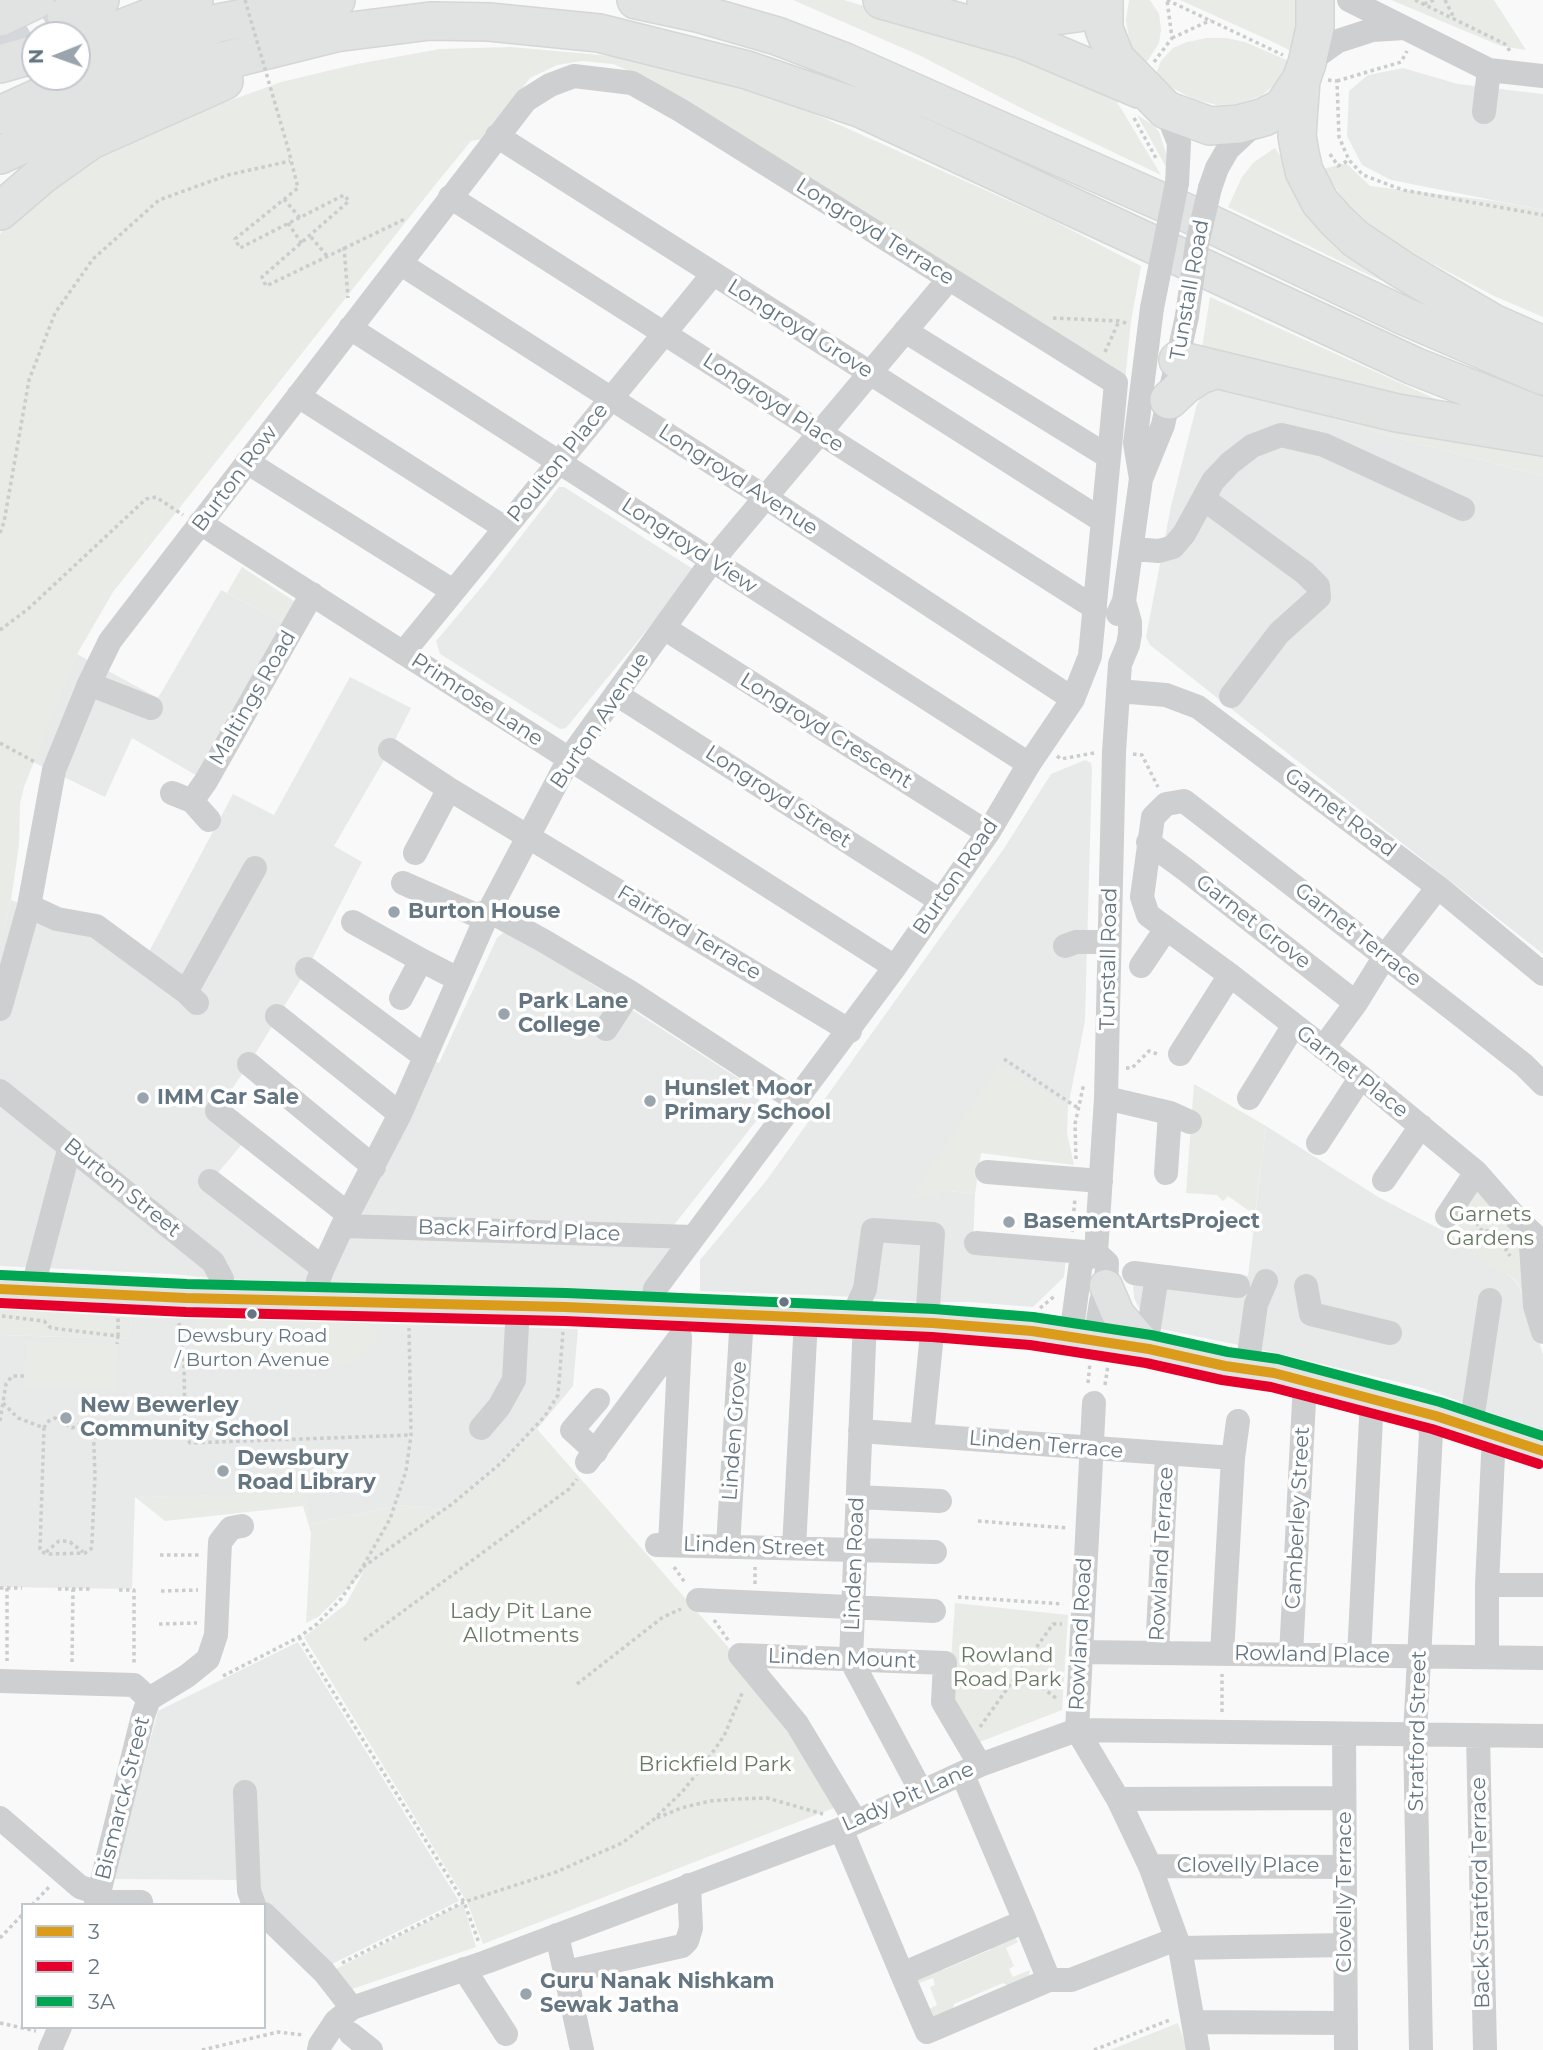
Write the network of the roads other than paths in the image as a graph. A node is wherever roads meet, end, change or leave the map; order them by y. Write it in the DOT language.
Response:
graph roads {
  1 [pos="100,0"];
  2 [pos="194,0"];
  3 [pos="636,0"];
  4 [pos="723,0"];
  5 [pos="882,0"];
  6 [pos="975,0"];
  7 [pos="1315,0"];
  8 [pos="1349,0"];
  9 [pos="1103,1"];
  10 [pos="0,17"];
  11 [pos="335,17"];
  12 [pos="59,19"];
  13 [pos="1411,31"];
  14 [pos="21,58"];
  15 [pos="0,64"];
  16 [pos="1489,69"];
  17 [pos="1313,73"];
  18 [pos="1535,76"];
  19 [pos="632,82"];
  20 [pos="1149,97"];
  21 [pos="1484,112"];
  22 [pos="0,115"];
  23 [pos="1264,117"];
  24 [pos="497,136"];
  25 [pos="0,155"];
  26 [pos="1117,183"];
  27 [pos="450,197"];
  28 [pos="0,211"];
  29 [pos="401,264"];
  30 [pos="713,274"];
  31 [pos="949,279"];
  32 [pos="1145,324"];
  33 [pos="350,328"];
  34 [pos="905,331"];
  35 [pos="663,333"];
  36 [pos="1543,345"];
  37 [pos="1178,360"];
  38 [pos="1215,370"];
  39 [pos="870,373"];
  40 [pos="1107,376"];
  41 [pos="1543,376"];
  42 [pos="298,396"];
  43 [pos="611,398"];
  44 [pos="1169,400"];
  45 [pos="1543,417"];
  46 [pos="820,433"];
  47 [pos="1543,437"];
  48 [pos="1109,457"];
  49 [pos="247,462"];
  50 [pos="558,462"];
  51 [pos="1141,478"];
  52 [pos="765,497"];
  53 [pos="1203,499"];
  54 [pos="1464,509"];
  55 [pos="1103,521"];
  56 [pos="199,524"];
  57 [pos="505,528"];
  58 [pos="1132,549"];
  59 [pos="712,561"];
  60 [pos="453,591"];
  61 [pos="312,594"];
  62 [pos="1095,608"];
  63 [pos="664,628"];
  64 [pos="403,653"];
  65 [pos="89,684"];
  66 [pos="1118,691"];
  67 [pos="616,694"];
  68 [pos="1231,696"];
  69 [pos="1073,699"];
  70 [pos="151,709"];
  71 [pos="390,750"];
  72 [pos="569,759"];
  73 [pos="1029,765"];
  74 [pos="449,789"];
  75 [pos="1166,804"];
  76 [pos="209,820"];
  77 [pos="988,833"];
  78 [pos="528,835"];
  79 [pos="1148,842"];
  80 [pos="415,853"];
  81 [pos="255,868"];
  82 [pos="403,883"];
  83 [pos="1438,887"];
  84 [pos="940,900"];
  85 [pos="29,906"];
  86 [pos="489,911"];
  87 [pos="353,922"];
  88 [pos="1156,922"];
  89 [pos="1109,942"];
  90 [pos="1065,946"];
  91 [pos="1385,956"];
  92 [pos="421,960"];
  93 [pos="1141,966"];
  94 [pos="895,967"];
  95 [pos="307,969"];
  96 [pos="1542,971"];
  97 [pos="1230,975"];
  98 [pos="458,979"];
  99 [pos="630,992"];
  100 [pos="401,998"];
  101 [pos="1356,1003"];
  102 [pos="0,1009"];
  103 [pos="278,1016"];
  104 [pos="1294,1025"];
  105 [pos="606,1029"];
  106 [pos="850,1031"];
  107 [pos="1323,1048"];
  108 [pos="1180,1054"];
  109 [pos="424,1056"];
  110 [pos="249,1065"];
  111 [pos="1361,1077"];
  112 [pos="1543,1084"];
  113 [pos="0,1091"];
  114 [pos="1248,1097"];
  115 [pos="1107,1098"];
  116 [pos="797,1101"];
  117 [pos="217,1111"];
  118 [pos="400,1114"];
  119 [pos="1421,1126"];
  120 [pos="1318,1143"];
  121 [pos="70,1146"];
  122 [pos="374,1167"];
  123 [pos="987,1172"];
  124 [pos="1476,1172"];
  125 [pos="1166,1173"];
  126 [pos="1384,1180"];
  127 [pos="210,1181"];
  128 [pos="1101,1181"];
  129 [pos="1447,1216"];
  130 [pos="346,1220"];
  131 [pos="693,1237"];
  132 [pos="1536,1237"];
  133 [pos="976,1243"];
  134 [pos="1096,1254"];
  135 [pos="323,1268"];
  136 [pos="1132,1278"];
  137 [pos="1266,1281"];
  138 [pos="1238,1286"];
  139 [pos="1306,1286"];
  140 [pos="0,1289"];
  141 [pos="32,1290"];
  142 [pos="223,1298"];
  143 [pos="1490,1300"];
  144 [pos="317,1301"];
  145 [pos="518,1306"];
  146 [pos="742,1316"];
  147 [pos="806,1319"];
  148 [pos="858,1320"];
  149 [pos="672,1322"];
  150 [pos="930,1323"];
  151 [pos="1543,1332"];
  152 [pos="1390,1333"];
  153 [pos="1083,1338"];
  154 [pos="1149,1349"];
  155 [pos="1247,1369"];
  156 [pos="1305,1381"];
  157 [pos="598,1400"];
  158 [pos="1094,1403"];
  159 [pos="1371,1411"];
  160 [pos="1238,1421"];
  161 [pos="1428,1426"];
  162 [pos="481,1428"];
  163 [pos="1482,1430"];
  164 [pos="860,1431"];
  165 [pos="922,1435"];
  166 [pos="1091,1448"];
  167 [pos="1543,1451"];
  168 [pos="1167,1454"];
  169 [pos="1233,1458"];
  170 [pos="858,1497"];
  171 [pos="940,1502"];
  172 [pos="242,1526"];
  173 [pos="728,1546"];
  174 [pos="794,1548"];
  175 [pos="856,1550"];
  176 [pos="935,1552"];
  177 [pos="1487,1585"];
  178 [pos="1543,1585"];
  179 [pos="698,1600"];
  180 [pos="853,1607"];
  181 [pos="934,1611"];
  182 [pos="1081,1652"];
  183 [pos="1157,1653"];
  184 [pos="1222,1654"];
  185 [pos="1291,1655"];
  186 [pos="1359,1656"];
  187 [pos="1419,1656"];
  188 [pos="1487,1657"];
  189 [pos="1543,1658"];
  190 [pos="851,1660"];
  191 [pos="4,1681"];
  192 [pos="142,1692"];
  193 [pos="1077,1730"];
  194 [pos="1344,1734"];
  195 [pos="1415,1734"];
  196 [pos="1478,1735"];
  197 [pos="1543,1736"];
  198 [pos="971,1769"];
  199 [pos="920,1791"];
  200 [pos="246,1792"];
  201 [pos="1345,1798"];
  202 [pos="1118,1799"];
  203 [pos="0,1818"];
  204 [pos="843,1827"];
  205 [pos="1150,1866"];
  206 [pos="1345,1867"];
  207 [pos="689,1885"];
  208 [pos="97,1900"];
  209 [pos="141,1902"];
  210 [pos="253,1903"];
  211 [pos="266,1916"];
  212 [pos="1025,1921"];
  213 [pos="557,1935"];
  214 [pos="1178,1944"];
  215 [pos="1345,1945"];
  216 [pos="475,1965"];
  217 [pos="566,1972"];
  218 [pos="902,1974"];
  219 [pos="1049,1980"];
  220 [pos="352,2008"];
  221 [pos="1191,2017"];
  222 [pos="1345,2023"];
  223 [pos="351,2034"];
  224 [pos="506,2035"];
  225 [pos="930,2041"];
  226 [pos="320,2048"];
  227 [pos="371,2050"];
  228 [pos="582,2050"];
  229 [pos="1198,2050"];
  230 [pos="1346,2050"];
  231 [pos="1421,2050"];
  232 [pos="1485,2050"];
  1 -- 12 [label="highway"];
  2 -- 12 [label="highway"];
  3 -- 26 [label="highway"];
  4 -- 26 [label="highway"];
  5 -- 20 [label="highway"];
  6 -- 9 [label="highway"];
  7 -- 17 [label="highway"];
  8 -- 13 [label="street"];
  9 -- 20 [label="highway"];
  10 -- 12 [label="highway"];
  11 -- 22 [label="highway"];
  11 -- 25 [label="highway"];
  11 -- 28 [label="highway"];
  11 -- 45 [label="highway"];
  13 -- 16 [label="street"];
  13 -- 17 [label="street"];
  14 -- 15 [label="highway"];
  16 -- 18 [label="street"];
  16 -- 21 [label="street"];
  17 -- 23 [label="highway"];
  17 -- 36 [label="highway"];
  19 -- 24 [label="street, Burton Row"];
  19 -- 31 [label="street, Longroyd Terrace"];
  20 -- 23 [label="highway"];
  20 -- 32 [label="street, Tunstall Road, bridge"];
  23 -- 37 [label="street, Tunstall Road, bridge"];
  24 -- 27 [label="street, Burton Row"];
  24 -- 30 [label="street, Longroyd Grove"];
  26 -- 41 [label="highway"];
  27 -- 29 [label="street, Burton Row"];
  27 -- 35 [label="street, Longroyd Place"];
  29 -- 33 [label="street, Burton Row"];
  29 -- 43 [label="street, Longroyd Avenue"];
  30 -- 35 [label="street, Poulton Place"];
  30 -- 39 [label="street, Longroyd Grove"];
  31 -- 34 [label="street, Burton Avenue"];
  31 -- 40 [label="street, Longroyd Terrace"];
  32 -- 37 [label="street"];
  32 -- 51 [label="street, Tunstall Road"];
  33 -- 42 [label="street, Burton Row"];
  33 -- 50 [label="street, Longroyd View"];
  34 -- 39 [label="street, Burton Avenue"];
  34 -- 48 [label="street"];
  35 -- 43 [label="street, Poulton Place"];
  35 -- 46 [label="street, Longroyd Place"];
  37 -- 38 [label="highway"];
  37 -- 44 [label="street, Tunstall Road"];
  38 -- 44 [label="highway"];
  38 -- 47 [label="highway"];
  39 -- 46 [label="street, Burton Avenue"];
  39 -- 55 [label="street, Longroyd Grove"];
  40 -- 48 [label="street, Burton Road"];
  42 -- 49 [label="street, Burton Row"];
  42 -- 57 [label="street"];
  43 -- 50 [label="street, Poulton Place"];
  43 -- 52 [label="street, Longroyd Avenue"];
  44 -- 51 [label="street, Tunstall Road"];
  46 -- 52 [label="street, Burton Avenue"];
  46 -- 62 [label="street, Longroyd Place"];
  48 -- 55 [label="street, Burton Road"];
  49 -- 56 [label="street, Burton Row"];
  49 -- 60 [label="street"];
  50 -- 57 [label="street, Poulton Place"];
  50 -- 59 [label="street, Longroyd View"];
  51 -- 58 [label="street, Tunstall Road"];
  52 -- 59 [label="street, Burton Avenue"];
  52 -- 69 [label="street, Longroyd Avenue"];
  53 -- 54 [label="street"];
  53 -- 58 [label="street"];
  53 -- 68 [label="street"];
  55 -- 62 [label="street, Burton Road"];
  56 -- 61 [label="street, Primrose Lane"];
  56 -- 65 [label="street, Burton Row"];
  57 -- 60 [label="street, Poulton Place"];
  58 -- 66 [label="street, Tunstall Road"];
  59 -- 63 [label="street, Burton Avenue"];
  59 -- 73 [label="street, Longroyd View"];
  60 -- 64 [label="street, Poulton Place"];
  61 -- 64 [label="street, Primrose Lane"];
  61 -- 76 [label="street, Maltings Road"];
  62 -- 69 [label="street, Burton Road"];
  63 -- 67 [label="street, Burton Avenue"];
  63 -- 77 [label="street, Longroyd Crescent"];
  64 -- 72 [label="street, Primrose Lane"];
  65 -- 70 [label="street"];
  65 -- 85 [label="street, Burton Row"];
  66 -- 83 [label="street, Garnet Road"];
  66 -- 89 [label="street, Tunstall Road"];
  67 -- 72 [label="street, Burton Avenue"];
  67 -- 84 [label="street, Longroyd Street"];
  69 -- 73 [label="street, Burton Road"];
  71 -- 74 [label="street, Fairford Terrace"];
  72 -- 78 [label="street, Burton Avenue"];
  72 -- 94 [label="street, Primrose Lane"];
  73 -- 77 [label="street, Burton Road"];
  74 -- 78 [label="street, Fairford Terrace"];
  74 -- 80 [label="street"];
  75 -- 79 [label="street, Tunstall Road"];
  75 -- 91 [label="street, Garnet Terrace"];
  77 -- 84 [label="street, Burton Road"];
  78 -- 86 [label="street, Burton Avenue"];
  78 -- 106 [label="street, Fairford Terrace"];
  79 -- 88 [label="street, Tunstall Road"];
  79 -- 101 [label="street, Garnet Grove"];
  81 -- 85 [label="street"];
  82 -- 86 [label="street"];
  83 -- 91 [label="street"];
  83 -- 96 [label="street, Garnet Road"];
  84 -- 94 [label="street, Burton Road"];
  85 -- 102 [label="street, Burton Row"];
  86 -- 98 [label="street, Burton Avenue"];
  86 -- 99 [label="street"];
  87 -- 92 [label="street"];
  88 -- 93 [label="street, Tunstall Road"];
  88 -- 97 [label="street, Garnet Place"];
  89 -- 90 [label="street"];
  89 -- 115 [label="street, Tunstall Road"];
  91 -- 101 [label="street"];
  91 -- 112 [label="street, Garnet Terrace"];
  92 -- 98 [label="street"];
  92 -- 100 [label="street"];
  94 -- 106 [label="street, Burton Road"];
  95 -- 109 [label="street"];
  97 -- 104 [label="street, Garnet Place"];
  97 -- 108 [label="street"];
  98 -- 109 [label="street, Burton Avenue"];
  99 -- 105 [label="street"];
  99 -- 116 [label="street"];
  101 -- 107 [label="street"];
  103 -- 118 [label="street"];
  104 -- 107 [label="street, Garnet Place"];
  104 -- 114 [label="street"];
  106 -- 116 [label="street, Burton Road"];
  107 -- 111 [label="street, Garnet Place"];
  109 -- 118 [label="street, Burton Avenue"];
  110 -- 122 [label="street"];
  111 -- 119 [label="street, Garnet Place"];
  111 -- 120 [label="street"];
  113 -- 121 [label="street, Burton Street"];
  115 -- 125 [label="street"];
  115 -- 128 [label="street, Tunstall Road"];
  116 -- 131 [label="street, Burton Road"];
  117 -- 130 [label="street"];
  118 -- 122 [label="street, Burton Avenue"];
  119 -- 124 [label="street, Garnet Place"];
  119 -- 126 [label="street"];
  121 -- 141 [label="street"];
  121 -- 142 [label="street, Burton Street"];
  122 -- 130 [label="street, Burton Avenue"];
  123 -- 128 [label="street"];
  124 -- 129 [label="street"];
  124 -- 132 [label="street, Garnet Place"];
  127 -- 135 [label="street"];
  128 -- 134 [label="street, Tunstall Road"];
  130 -- 131 [label="street, Back Fairford Place"];
  130 -- 135 [label="street, Burton Avenue"];
  131 -- 149 [label="street, Burton Road"];
  132 -- 151 [label="street"];
  133 -- 134 [label="street"];
  134 -- 136 [label="street, Tunstall Road"];
  134 -- 153 [label="street, Tunstall Road"];
  135 -- 144 [label="street, Burton Avenue"];
  136 -- 138 [label="street"];
  136 -- 153 [label="street, Tunstall Road"];
  136 -- 154 [label="street"];
  136 -- 154 [label="main road"];
  137 -- 155 [label="street"];
  139 -- 152 [label="street"];
  140 -- 141 [label="main road"];
  141 -- 142 [label="main road"];
  142 -- 144 [label="main road"];
  143 -- 163 [label="street"];
  144 -- 145 [label="main road"];
  145 -- 149 [label="main road"];
  145 -- 162 [label="street"];
  146 -- 147 [label="main road"];
  146 -- 149 [label="main road"];
  146 -- 173 [label="street, Linden Grove"];
  147 -- 148 [label="main road"];
  147 -- 174 [label="street"];
  148 -- 150 [label="main road"];
  148 -- 150 [label="street"];
  148 -- 164 [label="street, Linden Road"];
  149 -- 157 [label="street"];
  149 -- 173 [label="street, Linden Street"];
  150 -- 153 [label="main road"];
  150 -- 165 [label="street"];
  153 -- 154 [label="main road"];
  154 -- 155 [label="main road"];
  155 -- 156 [label="main road"];
  156 -- 159 [label="main road"];
  156 -- 185 [label="street, Camberley Street"];
  158 -- 166 [label="street, Rowland Road"];
  159 -- 161 [label="main road"];
  159 -- 186 [label="street"];
  160 -- 169 [label="street"];
  161 -- 163 [label="main road"];
  161 -- 187 [label="street, Stratford Street"];
  163 -- 167 [label="main road"];
  163 -- 177 [label="street"];
  164 -- 165 [label="street, Linden Terrace"];
  164 -- 170 [label="street, Linden Road"];
  165 -- 166 [label="street, Linden Terrace"];
  166 -- 168 [label="street, Linden Terrace"];
  166 -- 182 [label="street, Rowland Road"];
  168 -- 169 [label="street, Linden Terrace"];
  168 -- 183 [label="street, Rowland Terrace"];
  169 -- 184 [label="street"];
  170 -- 171 [label="street"];
  170 -- 175 [label="street, Linden Road"];
  172 -- 192 [label="street, Bismarck Street"];
  173 -- 174 [label="street, Linden Street"];
  174 -- 175 [label="street, Linden Street"];
  175 -- 176 [label="street, Linden Street"];
  175 -- 180 [label="street, Linden Road"];
  177 -- 178 [label="street"];
  177 -- 188 [label="street"];
  179 -- 180 [label="street"];
  180 -- 181 [label="street"];
  180 -- 190 [label="street, Linden Road"];
  182 -- 183 [label="street, Rowland Place"];
  182 -- 193 [label="street, Rowland Road"];
  183 -- 184 [label="street, Rowland Place"];
  184 -- 185 [label="street, Rowland Place"];
  185 -- 186 [label="street, Rowland Place"];
  186 -- 187 [label="street, Rowland Place"];
  187 -- 188 [label="street, Rowland Place"];
  187 -- 195 [label="street, Stratford Street"];
  188 -- 189 [label="street, Rowland Place"];
  190 -- 198 [label="street, Linden Mount"];
  190 -- 199 [label="street, Linden Road"];
  190 -- 204 [label="street, Linden Mount"];
  191 -- 192 [label="street"];
  192 -- 208 [label="street, Bismarck Street"];
  193 -- 194 [label="street, Lady Pit Lane"];
  193 -- 198 [label="street, Lady Pit Lane"];
  193 -- 202 [label="street, Rowland Road"];
  194 -- 195 [label="street, Lady Pit Lane"];
  194 -- 201 [label="street, Clovelly Terrace"];
  195 -- 196 [label="street, Lady Pit Lane"];
  195 -- 231 [label="street, Stratford Street"];
  196 -- 197 [label="street, Lady Pit Lane"];
  196 -- 232 [label="street, Back Stratford Terrace"];
  198 -- 199 [label="street, Lady Pit Lane"];
  198 -- 212 [label="street"];
  199 -- 204 [label="street, Lady Pit Lane"];
  200 -- 210 [label="street"];
  201 -- 202 [label="street"];
  201 -- 206 [label="street, Clovelly Terrace"];
  202 -- 205 [label="street, Rowland Road"];
  203 -- 208 [label="street"];
  204 -- 207 [label="street, Lady Pit Lane"];
  204 -- 218 [label="street"];
  205 -- 206 [label="street, Clovelly Place"];
  205 -- 214 [label="street, Rowland Road"];
  206 -- 215 [label="street, Clovelly Terrace"];
  207 -- 213 [label="street, Lady Pit Lane"];
  207 -- 217 [label="street"];
  208 -- 209 [label="street"];
  211 -- 220 [label="street"];
  212 -- 218 [label="street"];
  212 -- 219 [label="street"];
  213 -- 216 [label="street, Lady Pit Lane"];
  213 -- 217 [label="street"];
  214 -- 215 [label="street"];
  214 -- 219 [label="street"];
  214 -- 221 [label="street, Rowland Road"];
  215 -- 222 [label="street, Clovelly Terrace"];
  216 -- 220 [label="street, Lady Pit Lane"];
  216 -- 224 [label="street"];
  217 -- 228 [label="street"];
  218 -- 225 [label="street"];
  219 -- 225 [label="street"];
  220 -- 226 [label="street, Lady Pit Lane"];
  221 -- 222 [label="street"];
  221 -- 229 [label="street, Rowland Road"];
  222 -- 230 [label="street, Clovelly Terrace"];
  223 -- 227 [label="street"];
}
